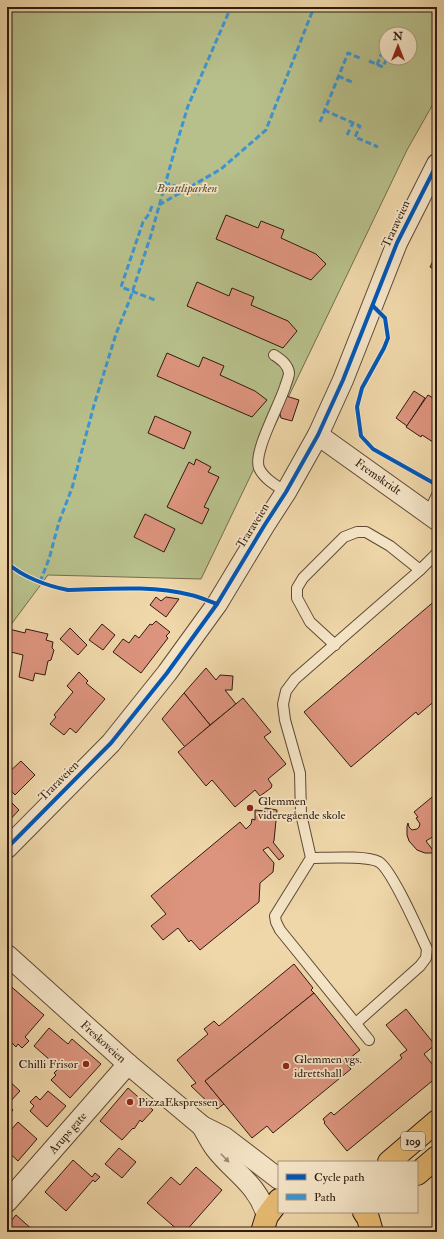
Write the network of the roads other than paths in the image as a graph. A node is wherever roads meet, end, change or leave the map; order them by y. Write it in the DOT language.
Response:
graph roads {
  1 [pos="437,164"];
  2 [pos="274,355"];
  3 [pos="318,435"];
  4 [pos="286,492"];
  5 [pos="437,495"];
  6 [pos="433,517"];
  7 [pos="437,553"];
  8 [pos="420,570"];
  9 [pos="335,645"];
  10 [pos="7,848"];
  11 [pos="311,858"];
  12 [pos="7,955"];
  13 [pos="356,1023"];
  14 [pos="369,1040"];
  15 [pos="128,1064"];
  16 [pos="437,1121"];
  17 [pos="202,1126"];
  18 [pos="437,1157"];
  19 [pos="390,1161"];
  20 [pos="418,1173"];
  21 [pos="278,1178"];
  22 [pos="7,1202"];
  23 [pos="269,1216"];
  1 -- 3 [label="street, Traraveien"];
  2 -- 4 [label="lane"];
  3 -- 4 [label="street, Traraveien"];
  3 -- 6 [label="street, Fremskridt"];
  4 -- 10 [label="street, Traraveien"];
  5 -- 6 [label="lane"];
  7 -- 8 [label="lane"];
  8 -- 9 [label="lane"];
  8 -- 9 [label="lane"];
  9 -- 11 [label="lane"];
  11 -- 13 [label="lane"];
  11 -- 13 [label="lane"];
  12 -- 15 [label="street, Freskoveien"];
  13 -- 14 [label="lane"];
  15 -- 17 [label="street, Freskoveien"];
  15 -- 22 [label="street, Arups gate"];
  16 -- 19 [label="main road, 109"];
  17 -- 21 [label="street, Freskoveien"];
  17 -- 23 [label="street, Freskoveien, one-way"];
  18 -- 20 [label="main road, 109"];
}
